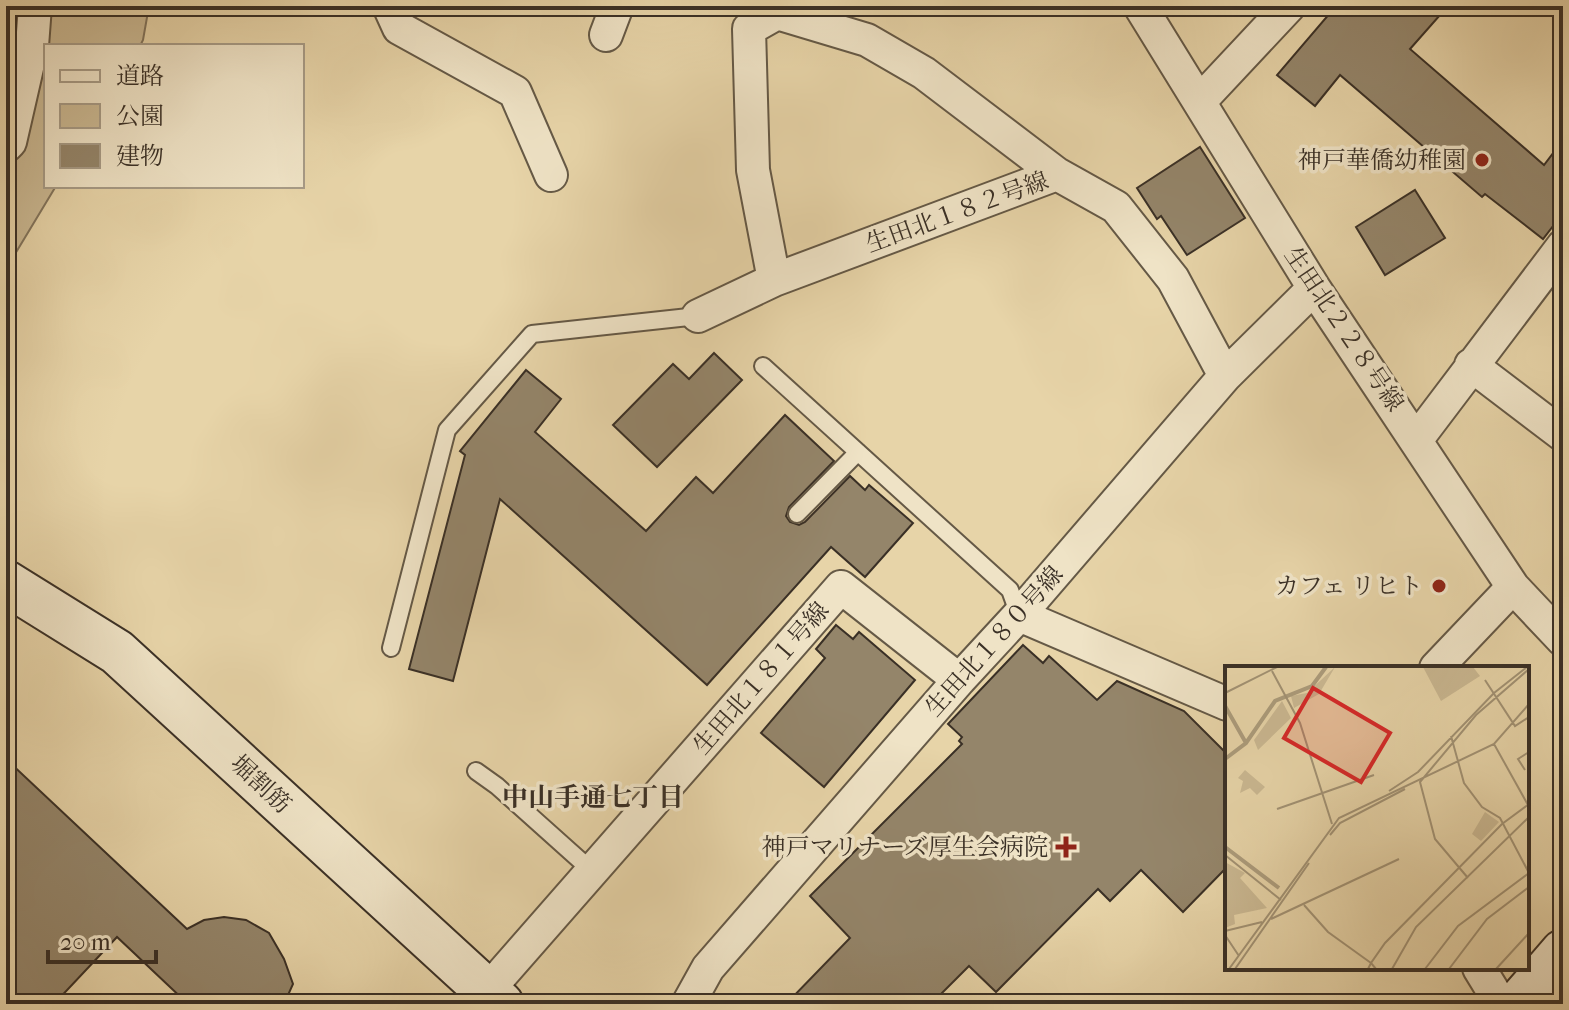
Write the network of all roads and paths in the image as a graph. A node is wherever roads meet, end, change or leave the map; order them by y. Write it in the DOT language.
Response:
graph roads {
  1 [pos="35,6"];
  2 [pos="389,6"];
  3 [pos="1140,6"];
  4 [pos="1289,6"];
  5 [pos="777,10"];
  6 [pos="1200,101"];
  7 [pos="6,146"];
  8 [pos="1057,174"];
  9 [pos="551,175"];
  10 [pos="1563,246"];
  11 [pos="774,280"];
  12 [pos="1314,288"];
  13 [pos="698,316"];
  14 [pos="1471,365"];
  15 [pos="763,366"];
  16 [pos="1225,376"];
  17 [pos="1563,435"];
  18 [pos="1417,439"];
  19 [pos="858,452"];
  20 [pos="797,514"];
  21 [pos="6,583"];
  22 [pos="1513,587"];
  23 [pos="1019,615"];
  24 [pos="1563,640"];
  25 [pos="391,648"];
  26 [pos="1438,666"];
  27 [pos="959,680"];
  28 [pos="1225,703"];
  29 [pos="476,771"];
  30 [pos="592,871"];
  31 [pos="1563,952"];
  32 [pos="1480,970"];
  33 [pos="494,998"];
  34 [pos="688,1004"];
  35 [pos="1501,1004"];
  36 [pos="1518,1004"];
  1 -- 7 [label="street"];
  2 -- 9 [label="street"];
  3 -- 6 [label="street, 生田北２２８号線"];
  4 -- 6 [label="street"];
  5 -- 8 [label="street"];
  5 -- 11 [label="street"];
  6 -- 12 [label="street, 生田北２２８号線"];
  8 -- 11 [label="street, 生田北１８２号線"];
  8 -- 16 [label="street, 生田北１８２号線"];
  10 -- 14 [label="street"];
  11 -- 13 [label="street, 生田北１８２号線"];
  12 -- 16 [label="street, 生田北１８０号線"];
  12 -- 18 [label="street, 生田北２２８号線"];
  13 -- 25 [label="lane"];
  14 -- 17 [label="street"];
  14 -- 18 [label="street"];
  15 -- 19 [label="lane"];
  16 -- 23 [label="street, 生田北１８０号線"];
  18 -- 22 [label="street, 生田北２２８号線"];
  19 -- 20 [label="lane"];
  19 -- 23 [label="lane"];
  21 -- 33 [label="street, 堀割筋"];
  22 -- 24 [label="street, 生田北２２８号線"];
  22 -- 26 [label="street"];
  23 -- 27 [label="street, 生田北１８０号線"];
  23 -- 28 [label="street"];
  27 -- 30 [label="street, 生田北１８１号線"];
  27 -- 34 [label="street, 生田北１８０号線"];
  29 -- 30 [label="lane"];
  30 -- 33 [label="street, 生田北１８１号線"];
  31 -- 36 [label="street"];
  32 -- 35 [label="street"];
}
